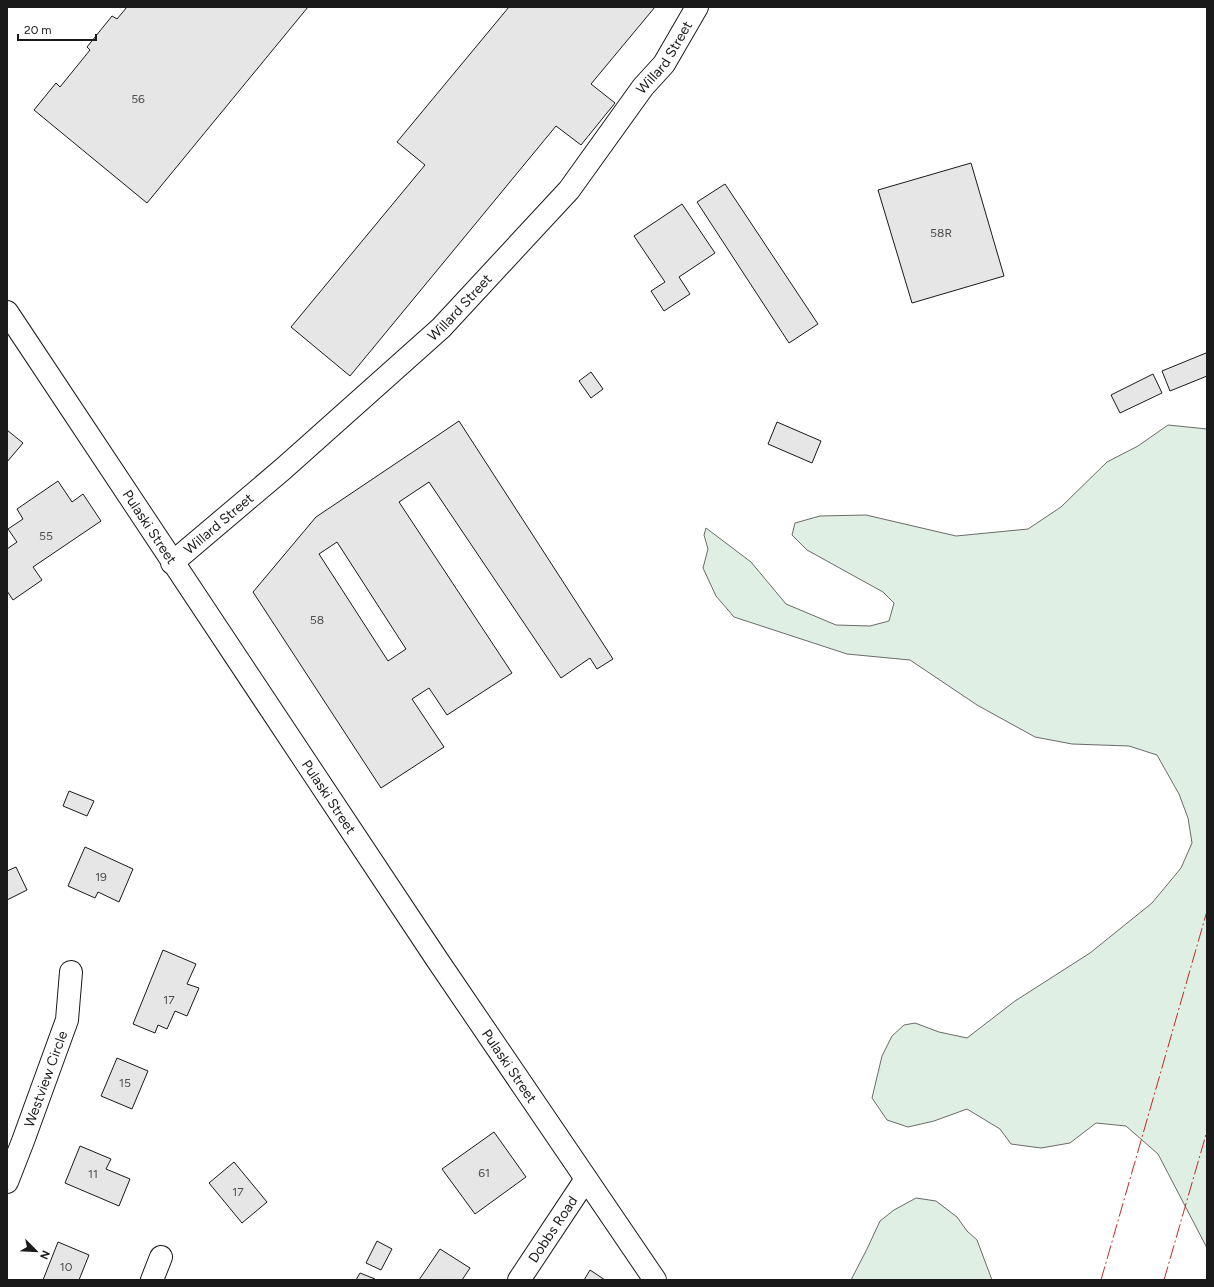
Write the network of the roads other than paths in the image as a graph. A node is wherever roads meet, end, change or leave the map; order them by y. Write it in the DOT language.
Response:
graph roads {
  1 [pos="697,7"];
  2 [pos="7,312"];
  3 [pos="172,563"];
  4 [pos="71,972"];
  5 [pos="586,1179"];
  6 [pos="7,1182"];
  7 [pos="162,1257"];
  8 [pos="152,1280"];
  9 [pos="519,1280"];
  10 [pos="655,1280"];
  1 -- 3 [label="main road, Willard Street"];
  2 -- 3 [label="main road, Pulaski Street"];
  3 -- 5 [label="main road, Pulaski Street"];
  4 -- 6 [label="main road, Westview Circle"];
  5 -- 9 [label="main road, Dobbs Road"];
  5 -- 10 [label="main road, Pulaski Street"];
  7 -- 8 [label="main road"];
}
